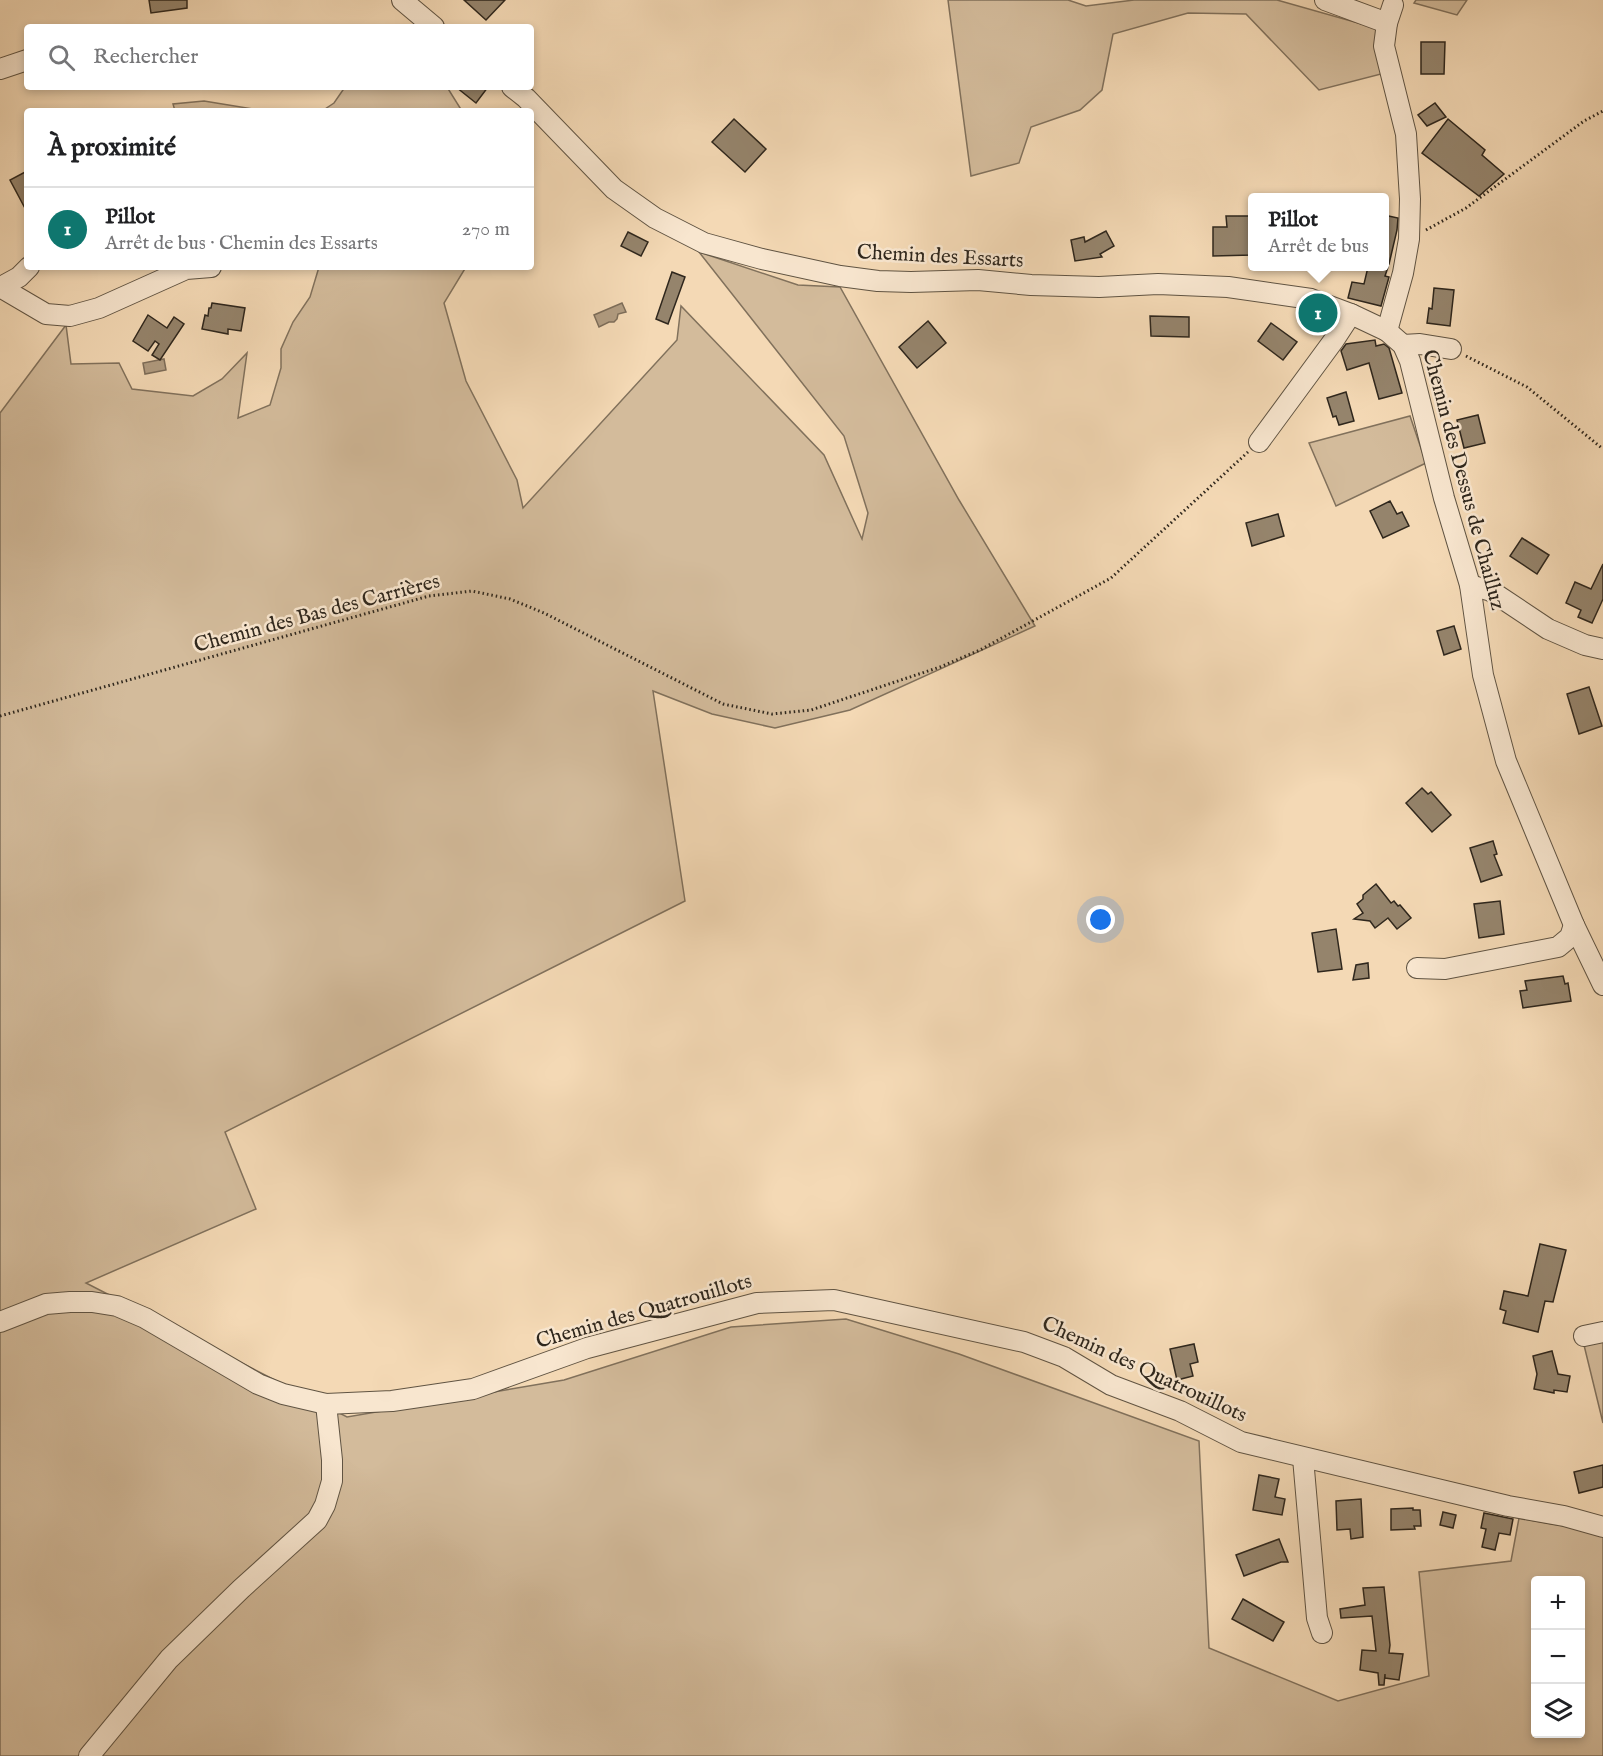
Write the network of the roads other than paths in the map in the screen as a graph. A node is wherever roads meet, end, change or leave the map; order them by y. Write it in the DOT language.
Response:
graph roads {
  1 [pos="402,0"];
  2 [pos="1325,0"];
  3 [pos="430,24"];
  4 [pos="24,61"];
  5 [pos="0,69"];
  6 [pos="516,90"];
  7 [pos="26,270"];
  8 [pos="184,270"];
  9 [pos="0,287"];
  10 [pos="1351,314"];
  11 [pos="1387,330"];
  12 [pos="1403,345"];
  13 [pos="1451,349"];
  14 [pos="1259,442"];
  15 [pos="1470,585"];
  16 [pos="1603,649"];
  17 [pos="1574,925"];
  18 [pos="1417,968"];
  19 [pos="1603,985"];
  20 [pos="0,1322"];
  21 [pos="326,1404"];
  22 [pos="1303,1458"];
  23 [pos="1603,1527"];
  24 [pos="1322,1633"];
  25 [pos="89,1756"];
  1 -- 3 [label="street"];
  2 -- 11 [label="street"];
  4 -- 5 [label="street"];
  6 -- 10 [label="street, Chemin des Essarts"];
  7 -- 9 [label="street"];
  8 -- 9 [label="street"];
  10 -- 11 [label="street, Chemin des Essarts"];
  10 -- 14 [label="street"];
  11 -- 12 [label="street, Chemin des Dessus de Chailluz"];
  12 -- 13 [label="street"];
  12 -- 15 [label="street, Chemin des Dessus de Chailluz"];
  15 -- 16 [label="street"];
  15 -- 17 [label="street, Chemin des Dessus de Chailluz"];
  17 -- 18 [label="street"];
  17 -- 19 [label="street, Chemin des Dessus de Chailluz"];
  20 -- 21 [label="street, Chemin des Quatrouillots"];
  21 -- 22 [label="street, Chemin des Quatrouillots"];
  21 -- 25 [label="street"];
  22 -- 23 [label="street, Chemin des Quatrouillots"];
  22 -- 24 [label="street"];
}
